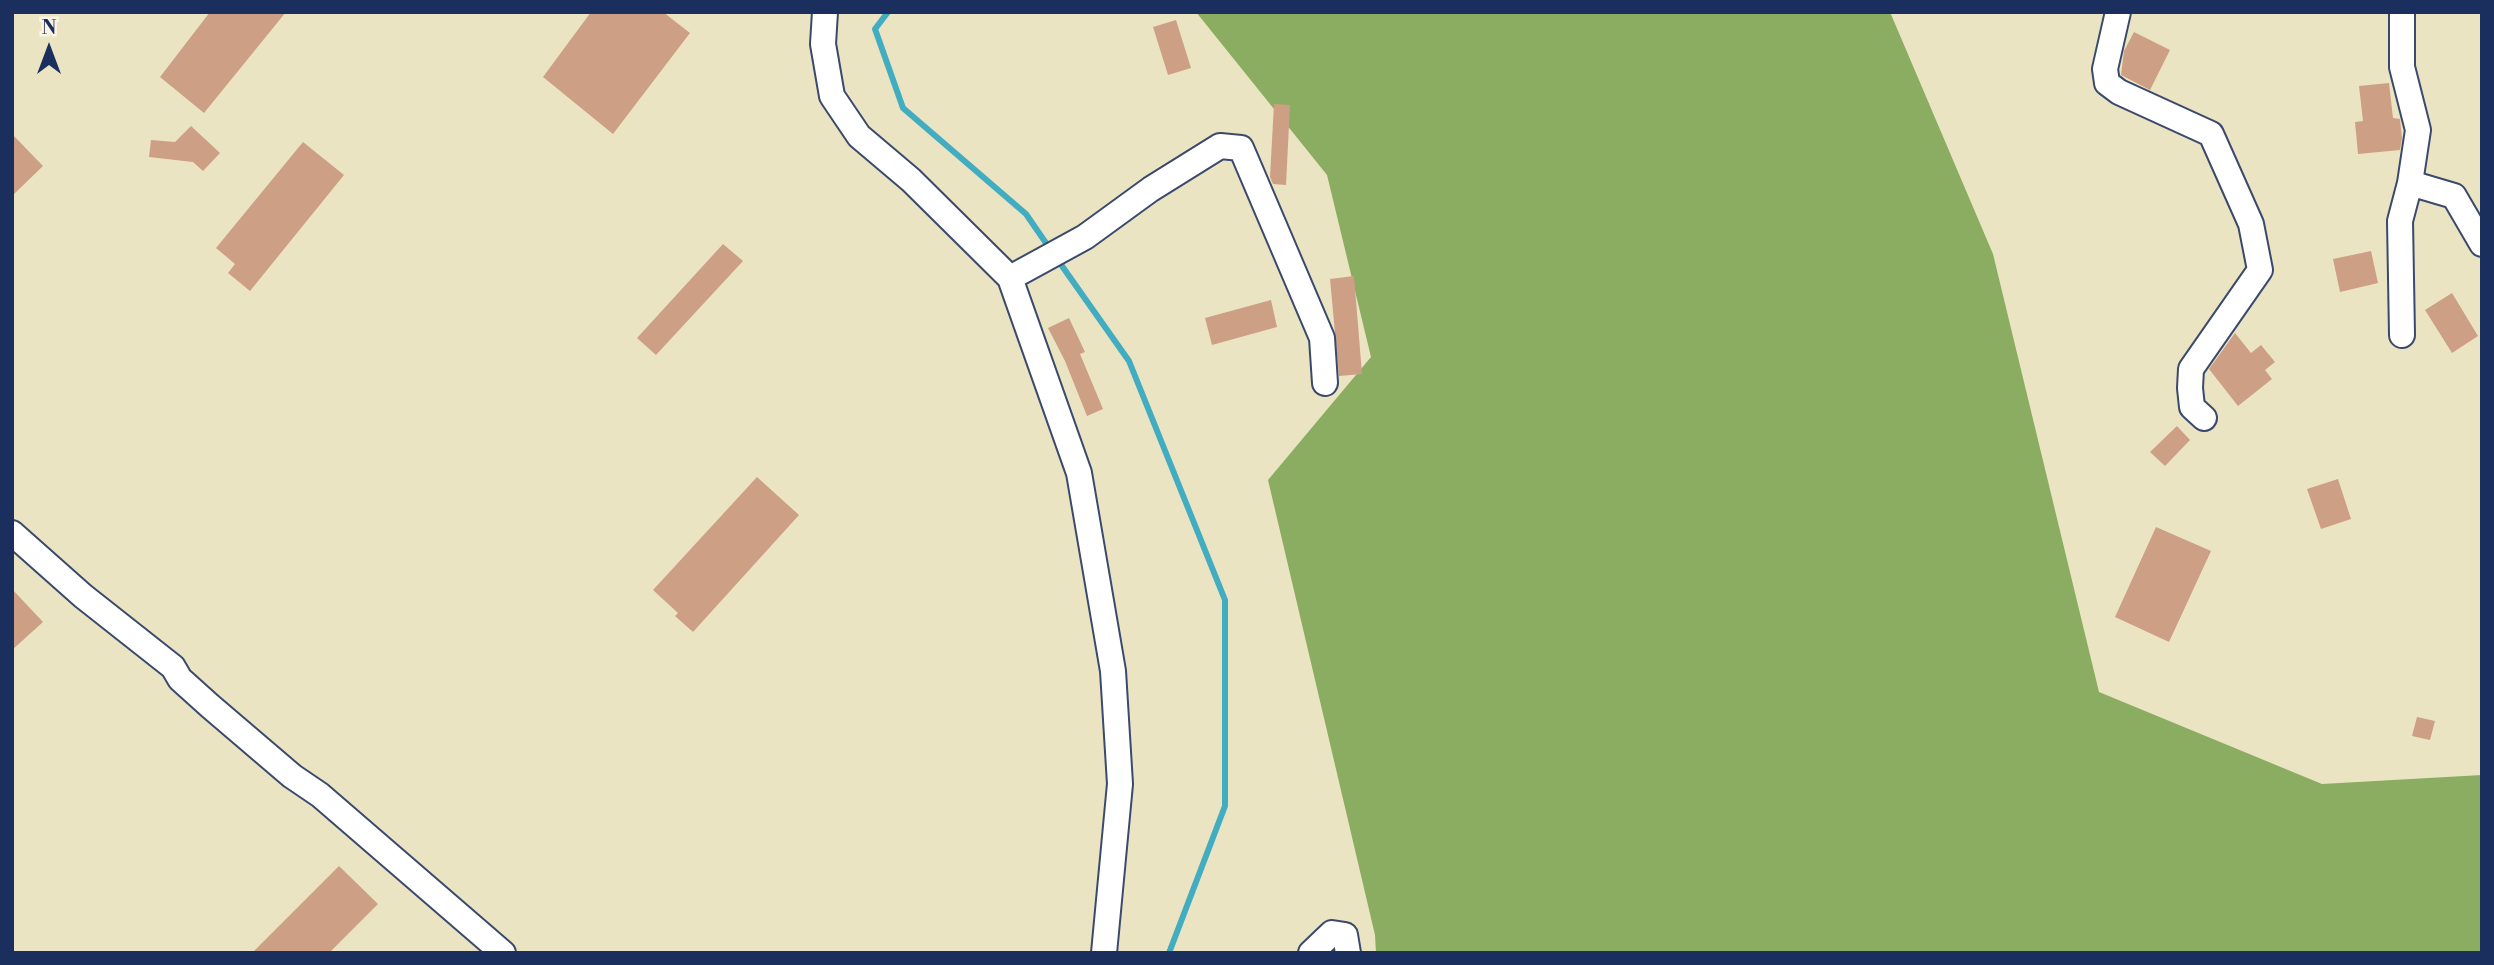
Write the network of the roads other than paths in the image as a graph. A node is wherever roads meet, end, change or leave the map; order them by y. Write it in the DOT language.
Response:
graph roads {
  1 [pos="825,12"];
  2 [pos="2118,12"];
  3 [pos="2402,12"];
  4 [pos="2410,183"];
  5 [pos="2482,244"];
  6 [pos="1010,278"];
  7 [pos="2402,335"];
  8 [pos="1325,383"];
  9 [pos="2204,418"];
  10 [pos="12,533"];
  11 [pos="503,953"];
  12 [pos="1104,953"];
  13 [pos="1311,953"];
  14 [pos="1348,953"];
  1 -- 6 [label="street"];
  2 -- 9 [label="street"];
  3 -- 4 [label="street"];
  4 -- 5 [label="street"];
  4 -- 7 [label="street"];
  6 -- 8 [label="street"];
  6 -- 12 [label="street"];
  10 -- 11 [label="street"];
  13 -- 14 [label="street"];
}
